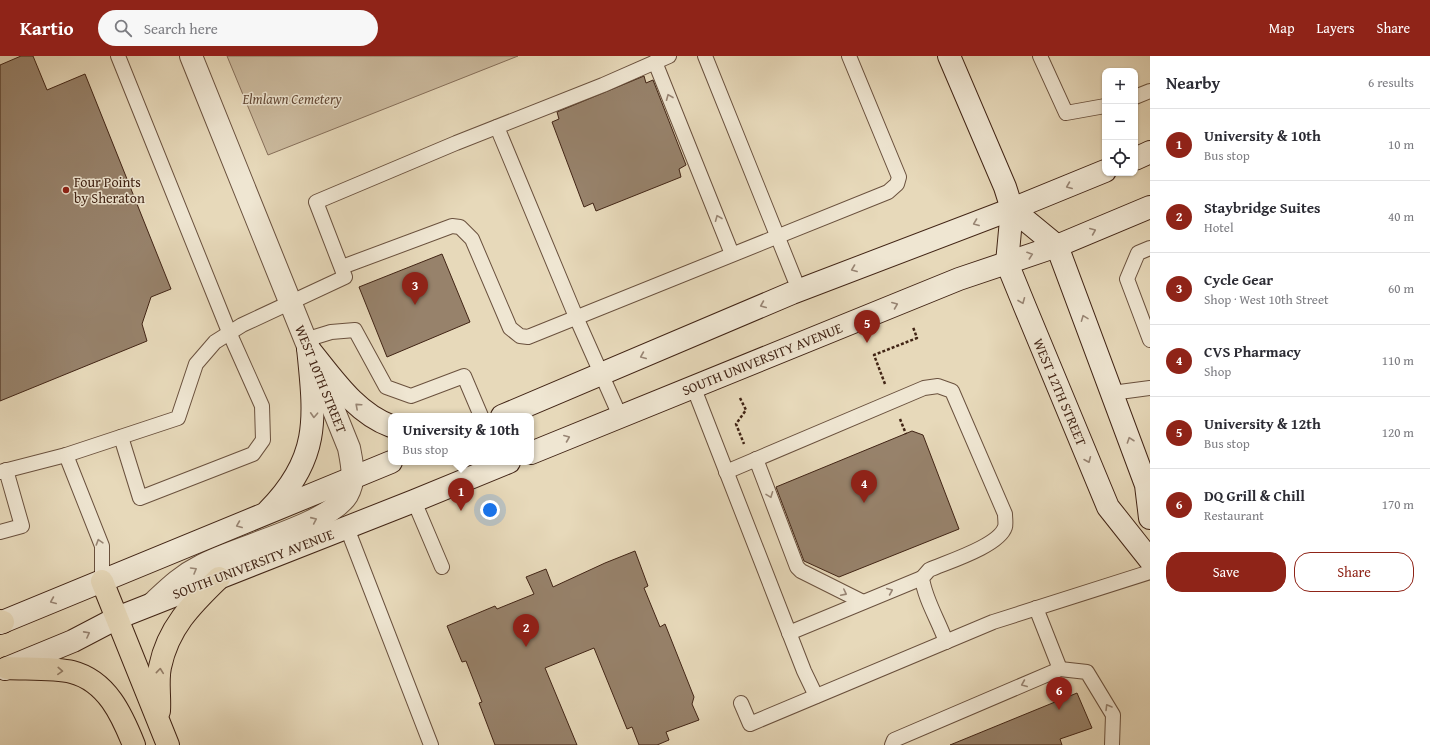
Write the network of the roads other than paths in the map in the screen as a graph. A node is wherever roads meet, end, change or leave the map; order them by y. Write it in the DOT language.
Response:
graph roads {
  1 [pos="118,56"];
  2 [pos="191,56"];
  3 [pos="669,56"];
  4 [pos="705,56"];
  5 [pos="849,56"];
  6 [pos="949,56"];
  7 [pos="1040,56"];
  8 [pos="655,62"];
  9 [pos="1150,91"];
  10 [pos="1138,96"];
  11 [pos="1102,107"];
  12 [pos="497,127"];
  13 [pos="1150,152"];
  14 [pos="1138,158"];
  15 [pos="1102,172"];
  16 [pos="1150,207"];
  17 [pos="1012,209"];
  18 [pos="776,236"];
  19 [pos="1057,246"];
  20 [pos="1150,248"];
  21 [pos="732,254"];
  22 [pos="1007,263"];
  23 [pos="342,267"];
  24 [pos="799,290"];
  25 [pos="290,302"];
  26 [pos="576,317"];
  27 [pos="230,332"];
  28 [pos="1149,334"];
  29 [pos="307,344"];
  30 [pos="602,373"];
  31 [pos="693,386"];
  32 [pos="1150,388"];
  33 [pos="1112,393"];
  34 [pos="480,413"];
  35 [pos="509,413"];
  36 [pos="620,416"];
  37 [pos="388,424"];
  38 [pos="121,437"];
  39 [pos="534,452"];
  40 [pos="66,455"];
  41 [pos="756,459"];
  42 [pos="388,463"];
  43 [pos="502,465"];
  44 [pos="1145,470"];
  45 [pos="3,471"];
  46 [pos="726,472"];
  47 [pos="354,477"];
  48 [pos="414,501"];
  49 [pos="264,515"];
  50 [pos="1150,518"];
  51 [pos="347,528"];
  52 [pos="0,532"];
  53 [pos="1150,560"];
  54 [pos="442,567"];
  55 [pos="1150,572"];
  56 [pos="219,578"];
  57 [pos="922,578"];
  58 [pos="102,581"];
  59 [pos="863,602"];
  60 [pos="154,603"];
  61 [pos="1036,608"];
  62 [pos="117,618"];
  63 [pos="1,622"];
  64 [pos="789,633"];
  65 [pos="946,642"];
  66 [pos="1060,669"];
  67 [pos="4,670"];
  68 [pos="816,696"];
  69 [pos="741,703"];
  70 [pos="159,724"];
  71 [pos="134,745"];
  72 [pos="168,745"];
  73 [pos="431,745"];
  74 [pos="892,745"];
  75 [pos="1112,745"];
  1 -- 27 [label="lane"];
  2 -- 25 [label="main road, WEST 10TH STREET"];
  3 -- 8 [label="lane"];
  4 -- 18 [label="lane"];
  5 -- 18 [label="lane"];
  6 -- 17 [label="main road, WEST 12TH STREET"];
  7 -- 11 [label="lane"];
  8 -- 12 [label="lane"];
  21 -- 8 [label="lane, one-way"];
  9 -- 10 [label="lane"];
  12 -- 23 [label="lane"];
  12 -- 26 [label="lane"];
  13 -- 14 [label="main road"];
  15 -- 17 [label="main road, one-way"];
  19 -- 16 [label="main road, SOUTH UNIVERSITY AVENUE, one-way"];
  17 -- 19 [label="main road"];
  17 -- 22 [label="main road, WEST 12TH STREET"];
  17 -- 24 [label="main road, one-way"];
  18 -- 21 [label="lane"];
  18 -- 24 [label="lane"];
  22 -- 19 [label="main road, SOUTH UNIVERSITY AVENUE, one-way"];
  33 -- 19 [label="main road, one-way"];
  20 -- 28 [label="lane"];
  21 -- 26 [label="lane"];
  31 -- 22 [label="main road, SOUTH UNIVERSITY AVENUE, one-way"];
  22 -- 53 [label="main road, WEST 12TH STREET, one-way"];
  23 -- 25 [label="lane"];
  23 -- 26 [label="lane"];
  24 -- 30 [label="main road, one-way"];
  25 -- 27 [label="lane"];
  25 -- 29 [label="main road, WEST 10TH STREET"];
  26 -- 30 [label="lane"];
  27 -- 38 [label="lane"];
  27 -- 38 [label="lane"];
  29 -- 34 [label="lane"];
  37 -- 29 [label="main road, one-way"];
  29 -- 47 [label="main road, WEST 10TH STREET"];
  29 -- 49 [label="main road, one-way"];
  30 -- 35 [label="main road"];
  30 -- 36 [label="lane"];
  31 -- 36 [label="main road, SOUTH UNIVERSITY AVENUE"];
  31 -- 46 [label="lane"];
  32 -- 33 [label="lane"];
  44 -- 33 [label="main road, one-way"];
  39 -- 36 [label="main road, SOUTH UNIVERSITY AVENUE, one-way"];
  38 -- 40 [label="lane"];
  40 -- 45 [label="lane"];
  58 -- 40 [label="lane, one-way"];
  41 -- 46 [label="lane"];
  41 -- 57 [label="lane"];
  41 -- 59 [label="lane, one-way"];
  42 -- 47 [label="main road"];
  43 -- 48 [label="main road, SOUTH UNIVERSITY AVENUE"];
  44 -- 50 [label="main road"];
  45 -- 52 [label="lane"];
  46 -- 64 [label="lane"];
  47 -- 49 [label="main road"];
  60 -- 47 [label="main road, one-way"];
  48 -- 51 [label="main road, SOUTH UNIVERSITY AVENUE"];
  48 -- 54 [label="lane"];
  49 -- 58 [label="main road, one-way"];
  51 -- 56 [label="main road, SOUTH UNIVERSITY AVENUE"];
  51 -- 73 [label="lane"];
  55 -- 61 [label="lane"];
  56 -- 60 [label="main road, SOUTH UNIVERSITY AVENUE"];
  70 -- 56 [label="highway, one-way"];
  59 -- 57 [label="lane, one-way"];
  57 -- 65 [label="lane"];
  58 -- 62 [label="highway"];
  58 -- 63 [label="main road, one-way"];
  59 -- 64 [label="lane"];
  60 -- 62 [label="main road, SOUTH UNIVERSITY AVENUE"];
  61 -- 65 [label="lane"];
  61 -- 66 [label="lane"];
  67 -- 62 [label="main road, SOUTH UNIVERSITY AVENUE, one-way"];
  62 -- 70 [label="highway"];
  64 -- 68 [label="lane"];
  65 -- 68 [label="lane"];
  66 -- 74 [label="lane, one-way"];
  75 -- 66 [label="lane, one-way"];
  67 -- 71 [label="highway, one-way"];
  68 -- 69 [label="lane"];
  70 -- 72 [label="highway"];
}
